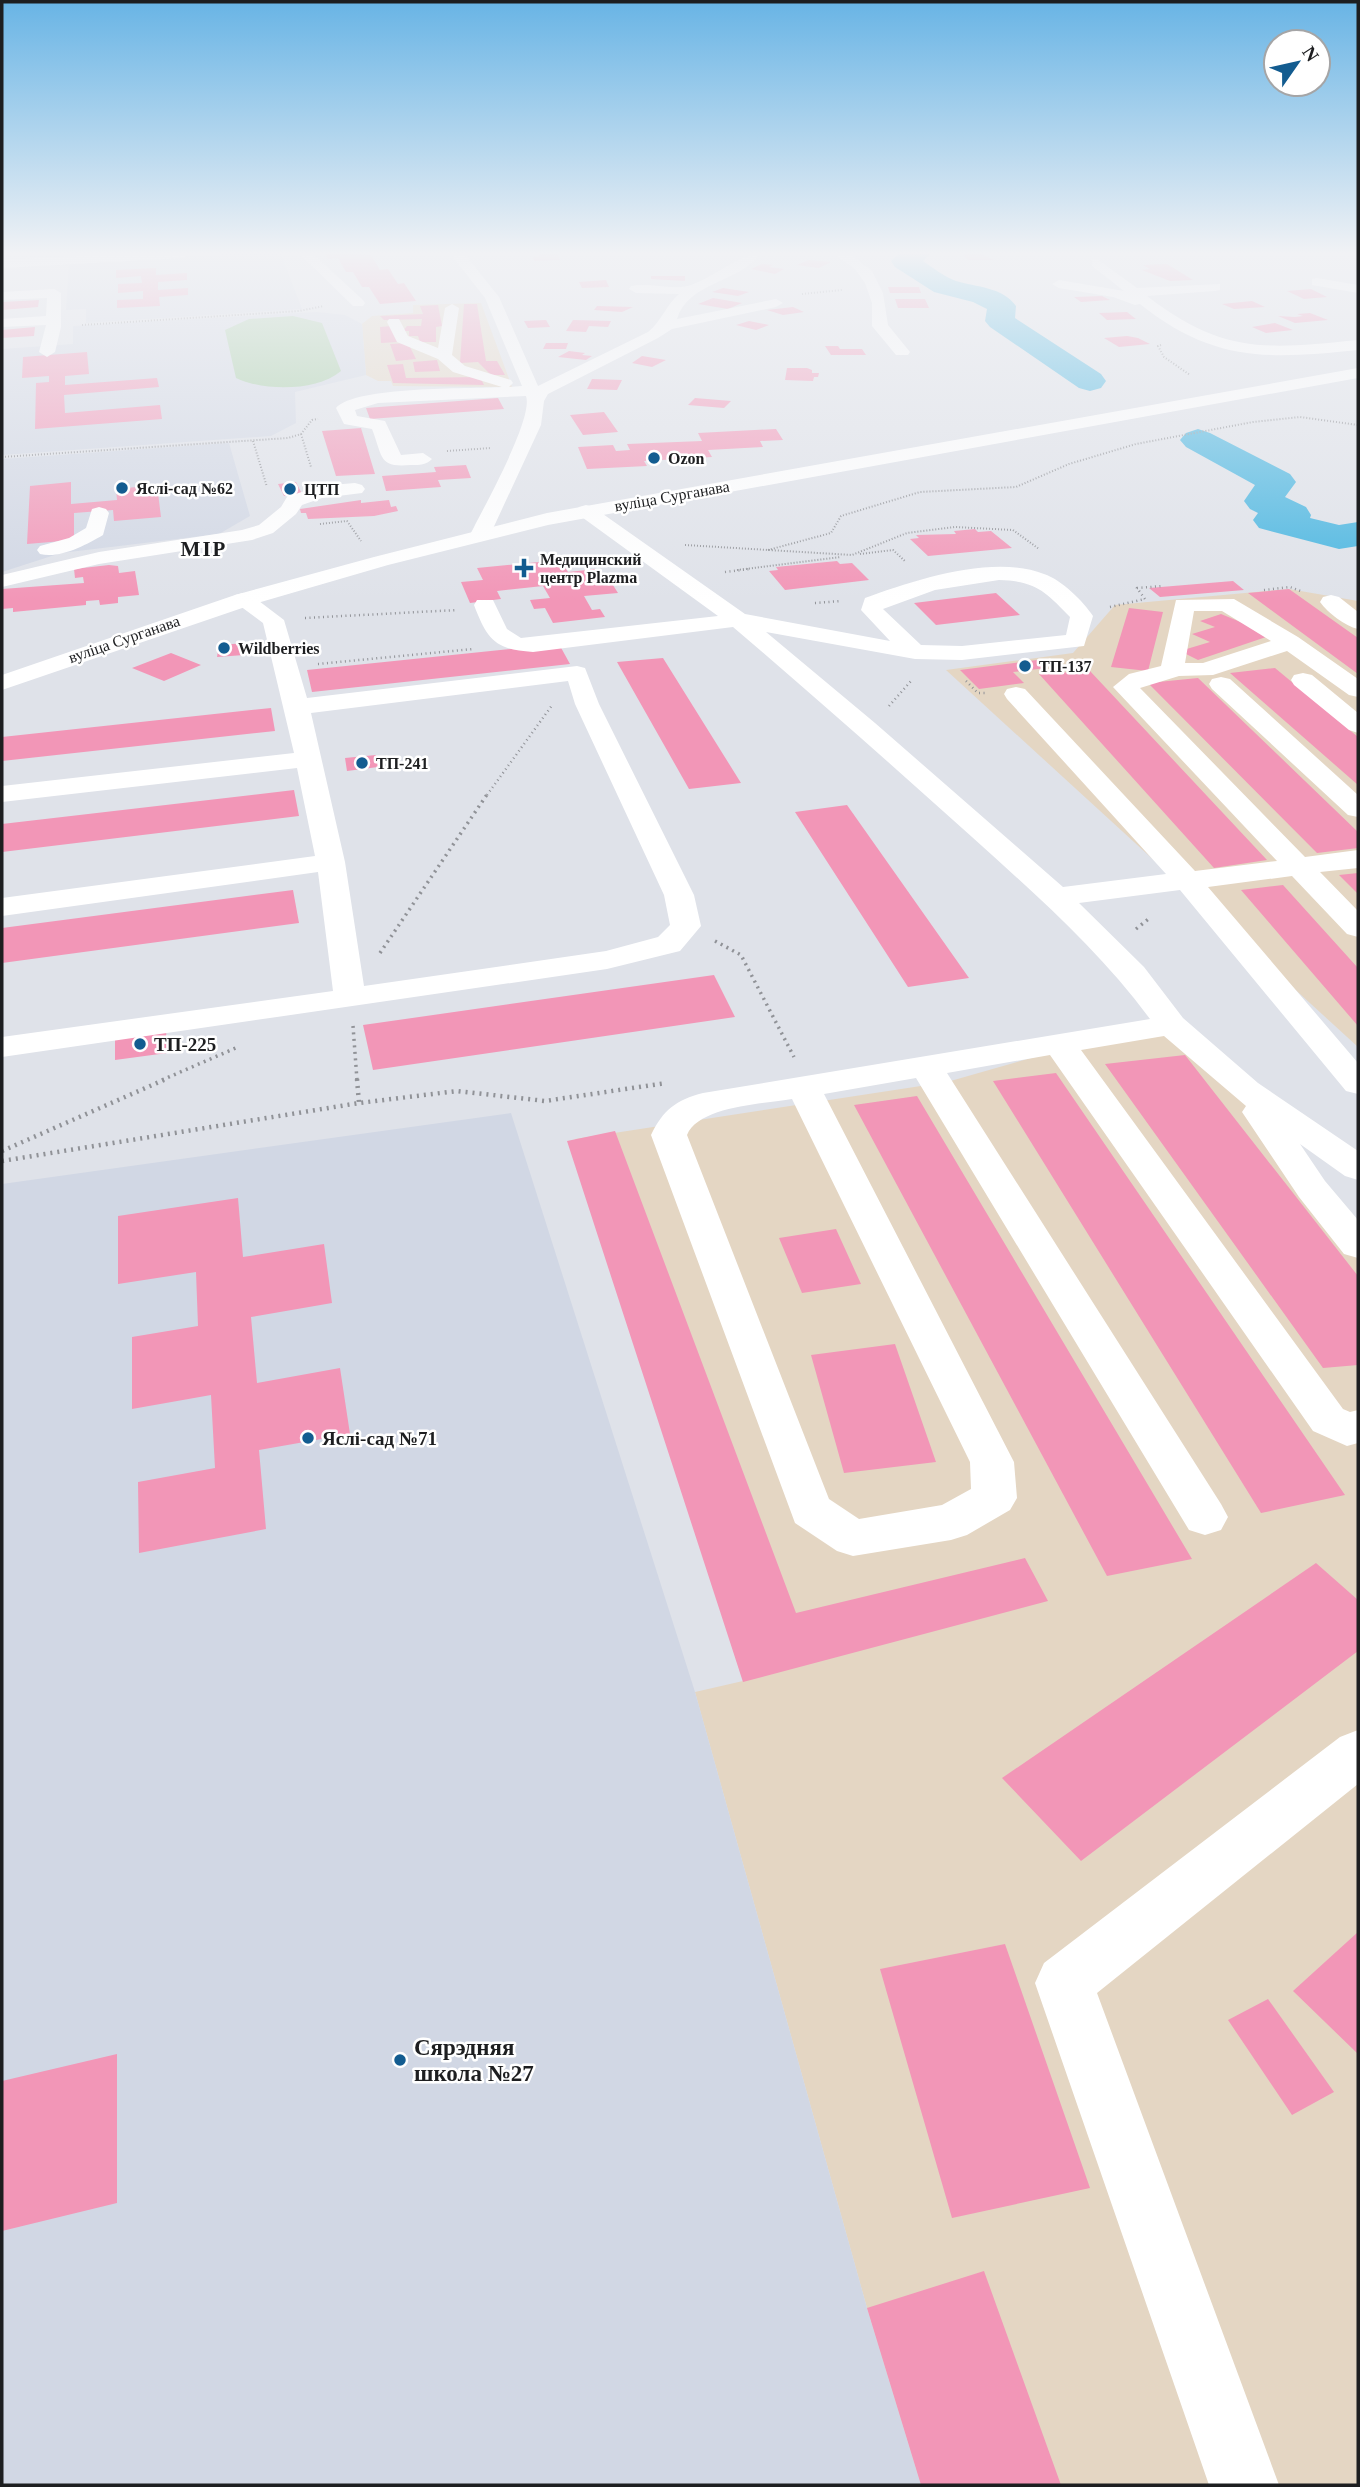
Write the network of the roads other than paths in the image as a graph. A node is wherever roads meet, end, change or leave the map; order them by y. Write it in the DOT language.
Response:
graph roads {
  1 [pos="463,370"];
  2 [pos="522,370"];
  3 [pos="582,370"];
  4 [pos="474,373"];
  5 [pos="1358,373"];
  6 [pos="435,374"];
  7 [pos="531,391"];
  8 [pos="423,459"];
  9 [pos="355,489"];
  10 [pos="586,511"];
  11 [pos="99,513"];
  12 [pos="480,535"];
  13 [pos="2,565"];
  14 [pos="2,581"];
  15 [pos="243,600"];
  16 [pos="1331,602"];
  17 [pos="486,607"];
  18 [pos="737,620"];
  19 [pos="1358,622"];
  20 [pos="579,639"];
  21 [pos="1290,642"];
  22 [pos="923,652"];
  23 [pos="1172,670"];
  24 [pos="577,673"];
  25 [pos="1303,680"];
  26 [pos="2,683"];
  27 [pos="1221,684"];
  28 [pos="1358,690"];
  29 [pos="1016,694"];
  30 [pos="298,707"];
  31 [pos="1358,725"];
  32 [pos="309,759"];
  33 [pos="2,794"];
  34 [pos="1358,809"];
  35 [pos="1358,859"];
  36 [pos="331,862"];
  37 [pos="1301,867"];
  38 [pos="1180,883"];
  39 [pos="1056,897"];
  40 [pos="2,907"];
  41 [pos="1358,928"];
  42 [pos="350,998"];
  43 [pos="1171,1025"];
  44 [pos="1059,1044"];
  45 [pos="2,1046"];
  46 [pos="927,1068"];
  47 [pos="800,1075"];
  48 [pos="1358,1084"];
  49 [pos="1245,1090"];
  50 [pos="1358,1168"];
  51 [pos="1358,1245"];
  52 [pos="1358,1426"];
  53 [pos="1205,1517"];
  54 [pos="1358,1753"];
  55 [pos="1244,2485"];
  1 -- 4 [label="street"];
  2 -- 7 [label="street"];
  3 -- 7 [label="street"];
  4 -- 6 [label="street"];
  4 -- 7 [label="street"];
  5 -- 10 [label="street, вуліца Сурганава"];
  7 -- 8 [label="street"];
  7 -- 12 [label="street"];
  9 -- 14 [label="street"];
  10 -- 12 [label="street, вуліца Сурганава"];
  10 -- 18 [label="street"];
  11 -- 13 [label="street"];
  12 -- 15 [label="street, вуліца Сурганава"];
  15 -- 26 [label="street, вуліца Сурганава"];
  15 -- 30 [label="street"];
  16 -- 19 [label="street"];
  17 -- 20 [label="street"];
  18 -- 20 [label="street"];
  18 -- 22 [label="street"];
  18 -- 39 [label="street"];
  20 -- 24 [label="street"];
  21 -- 23 [label="street"];
  21 -- 23 [label="street"];
  21 -- 28 [label="street"];
  22 -- 22 [label="street"];
  23 -- 37 [label="street"];
  24 -- 30 [label="street"];
  24 -- 42 [label="street"];
  25 -- 31 [label="street"];
  27 -- 34 [label="street"];
  29 -- 38 [label="street"];
  30 -- 32 [label="street"];
  32 -- 33 [label="street"];
  32 -- 36 [label="street"];
  35 -- 37 [label="street"];
  36 -- 40 [label="street"];
  36 -- 42 [label="street"];
  37 -- 38 [label="street"];
  37 -- 41 [label="street"];
  38 -- 39 [label="street"];
  38 -- 48 [label="street"];
  39 -- 43 [label="street"];
  42 -- 45 [label="street"];
  43 -- 44 [label="street"];
  43 -- 49 [label="street"];
  44 -- 46 [label="street"];
  44 -- 52 [label="street"];
  46 -- 47 [label="street"];
  46 -- 53 [label="street"];
  47 -- 47 [label="street"];
  49 -- 50 [label="street"];
  49 -- 51 [label="street"];
  54 -- 55 [label="street"];
}
